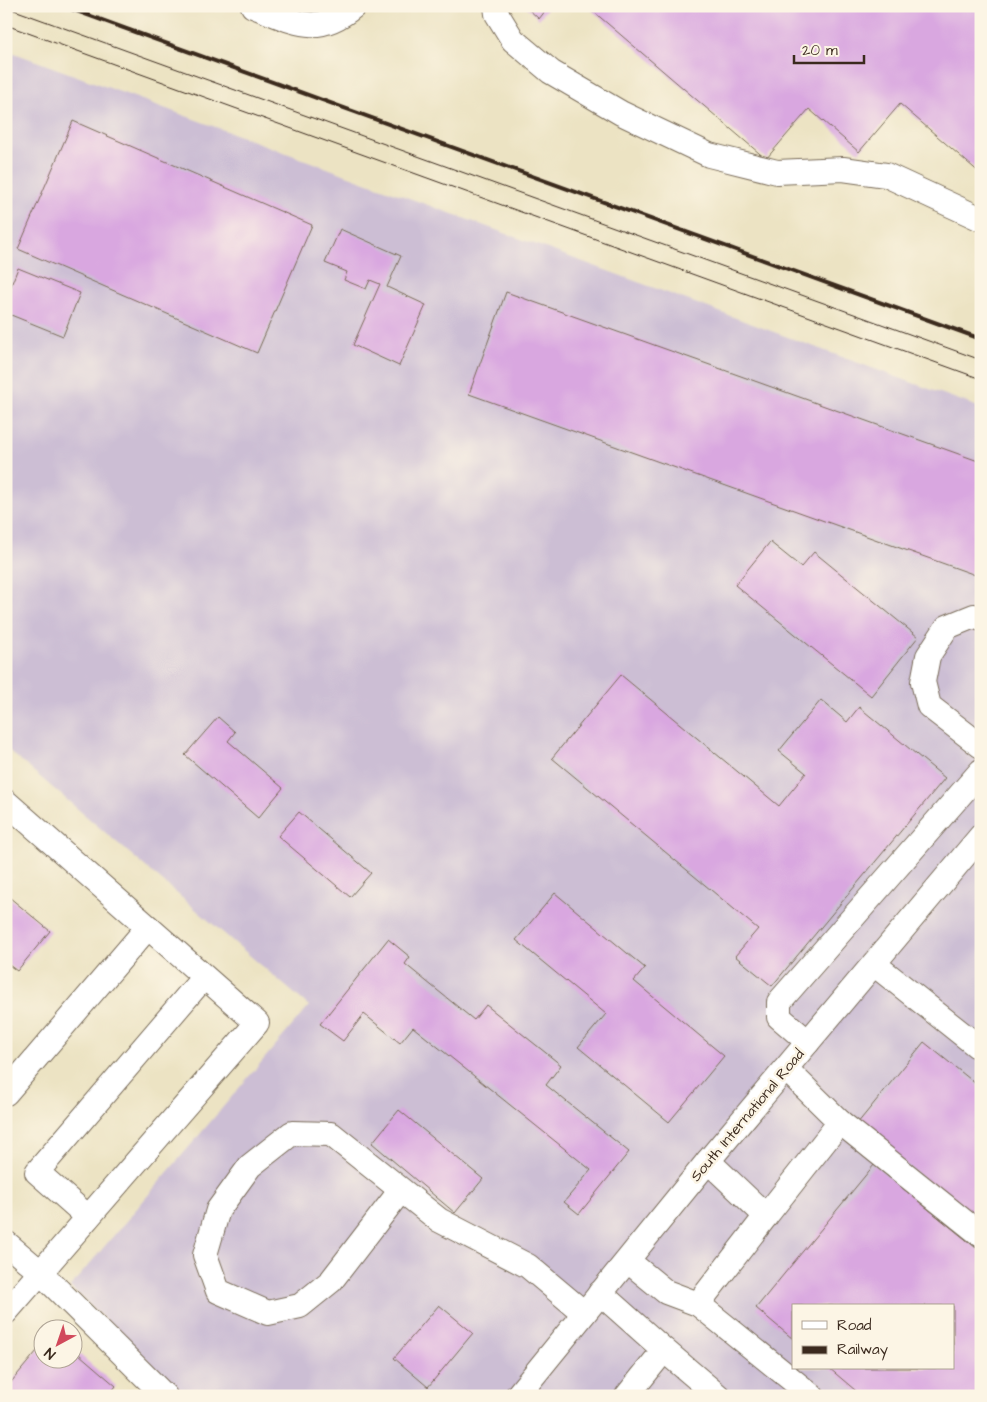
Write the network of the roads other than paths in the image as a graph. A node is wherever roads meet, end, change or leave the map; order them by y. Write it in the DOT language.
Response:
graph roads {
  1 [pos="252,6"];
  2 [pos="354,6"];
  3 [pos="496,6"];
  4 [pos="981,219"];
  5 [pos="981,619"];
  6 [pos="981,746"];
  7 [pos="981,771"];
  8 [pos="6,802"];
  9 [pos="981,836"];
  10 [pos="148,927"];
  11 [pos="874,964"];
  12 [pos="204,977"];
  13 [pos="808,1042"];
  14 [pos="981,1049"];
  15 [pos="786,1069"];
  16 [pos="6,1093"];
  17 [pos="840,1122"];
  18 [pos="708,1161"];
  19 [pos="401,1190"];
  20 [pos="766,1216"];
  21 [pos="88,1217"];
  22 [pos="981,1235"];
  23 [pos="6,1243"];
  24 [pos="628,1261"];
  25 [pos="40,1272"];
  26 [pos="600,1293"];
  27 [pos="698,1304"];
  28 [pos="6,1312"];
  29 [pos="584,1313"];
  30 [pos="664,1350"];
  31 [pos="165,1396"];
  32 [pos="517,1396"];
  33 [pos="627,1396"];
  34 [pos="718,1396"];
  35 [pos="812,1396"];
  1 -- 2 [label="street"];
  3 -- 4 [label="street"];
  5 -- 6 [label="street"];
  7 -- 13 [label="street"];
  8 -- 10 [label="street"];
  9 -- 11 [label="street, South International Road"];
  10 -- 12 [label="street"];
  10 -- 16 [label="street"];
  11 -- 13 [label="street, South International Road"];
  11 -- 14 [label="street"];
  12 -- 21 [label="street"];
  12 -- 21 [label="street"];
  13 -- 15 [label="street, South International Road"];
  15 -- 17 [label="street"];
  15 -- 18 [label="street, South International Road"];
  17 -- 20 [label="street"];
  17 -- 22 [label="street"];
  18 -- 20 [label="street"];
  18 -- 24 [label="street, South International Road"];
  19 -- 19 [label="street"];
  19 -- 29 [label="street"];
  20 -- 27 [label="street"];
  21 -- 25 [label="street"];
  23 -- 25 [label="street"];
  24 -- 26 [label="street, South International Road"];
  24 -- 27 [label="street"];
  25 -- 28 [label="street"];
  25 -- 31 [label="street"];
  26 -- 29 [label="street, South International Road"];
  26 -- 30 [label="street"];
  27 -- 35 [label="street"];
  29 -- 32 [label="street, South International Road"];
  30 -- 33 [label="street"];
  30 -- 34 [label="street"];
}
